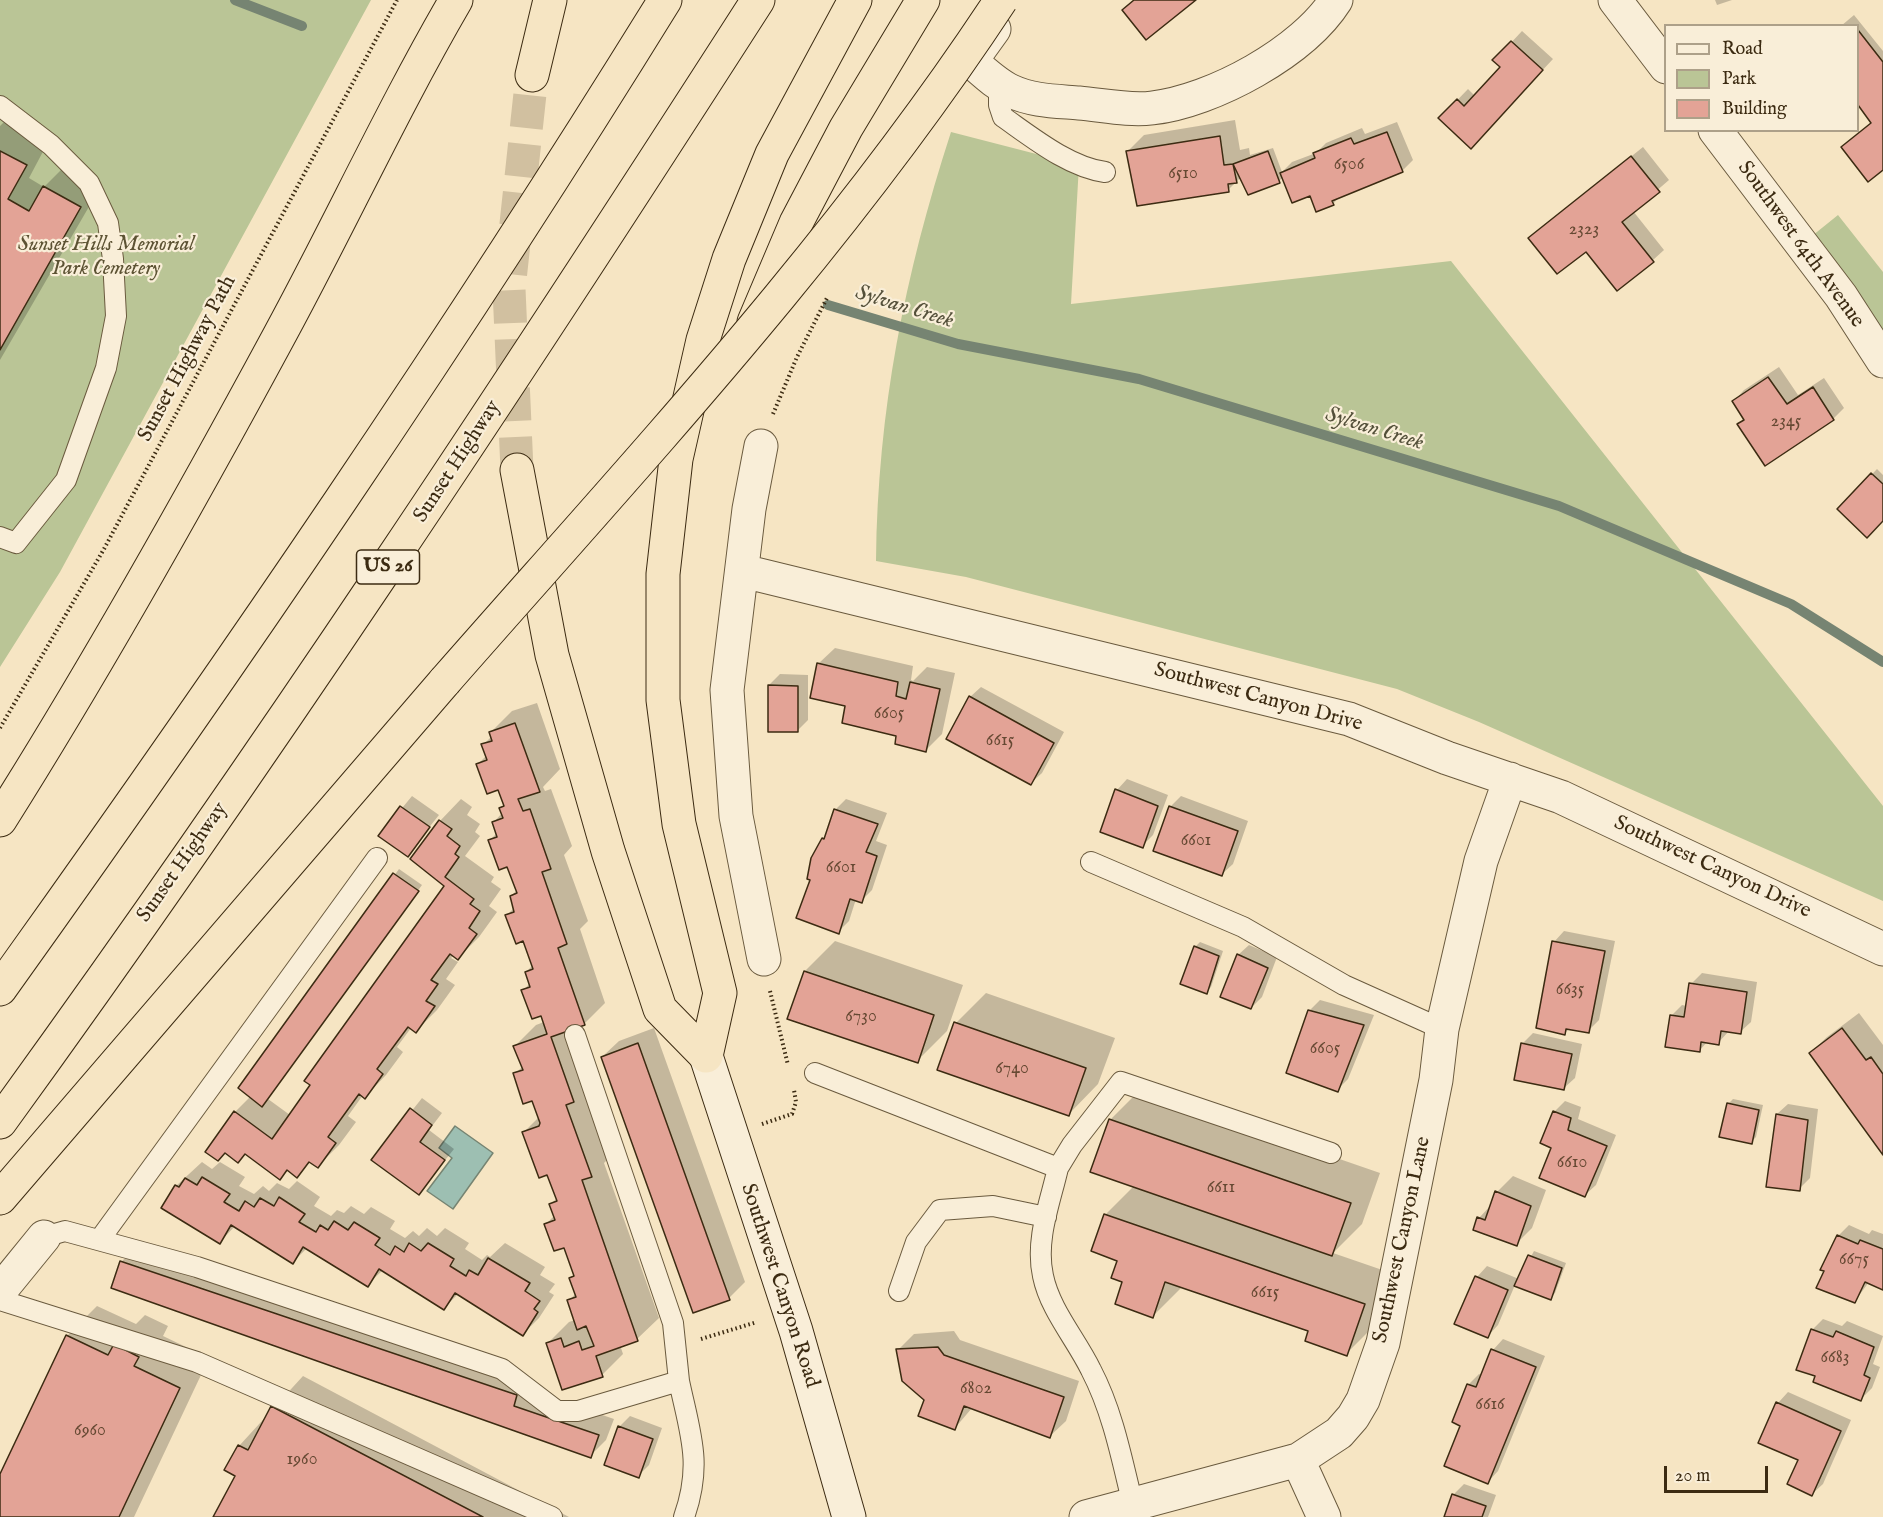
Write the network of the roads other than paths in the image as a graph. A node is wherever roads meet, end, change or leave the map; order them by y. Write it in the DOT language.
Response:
graph roads {
  1 [pos="456,0"];
  2 [pos="550,0"];
  3 [pos="665,0"];
  4 [pos="758,0"];
  5 [pos="855,0"];
  6 [pos="923,0"];
  7 [pos="1336,0"];
  8 [pos="1615,0"];
  9 [pos="998,13"];
  10 [pos="1664,66"];
  11 [pos="532,75"];
  12 [pos="999,84"];
  13 [pos="0,106"];
  14 [pos="1717,132"];
  15 [pos="1105,172"];
  16 [pos="1883,361"];
  17 [pos="761,446"];
  18 [pos="676,459"];
  19 [pos="517,470"];
  20 [pos="8,540"];
  21 [pos="743,571"];
  22 [pos="1510,779"];
  23 [pos="0,820"];
  24 [pos="377,858"];
  25 [pos="1091,862"];
  26 [pos="1883,949"];
  27 [pos="764,959"];
  28 [pos="0,989"];
  29 [pos="1442,1029"];
  30 [pos="575,1035"];
  31 [pos="706,1056"];
  32 [pos="815,1073"];
  33 [pos="0,1122"];
  34 [pos="1331,1153"];
  35 [pos="1058,1168"];
  36 [pos="0,1198"];
  37 [pos="1046,1217"];
  38 [pos="45,1237"];
  39 [pos="100,1239"];
  40 [pos="0,1291"];
  41 [pos="899,1291"];
  42 [pos="0,1300"];
  43 [pos="680,1381"];
  44 [pos="1298,1460"];
  45 [pos="1133,1505"];
  46 [pos="552,1517"];
  47 [pos="684,1517"];
  48 [pos="849,1517"];
  49 [pos="1086,1517"];
  50 [pos="1324,1517"];
  1 -- 23 [label="highway"];
  2 -- 11 [label="highway"];
  3 -- 28 [label="highway"];
  4 -- 33 [label="highway, Sunset Highway / US 26"];
  5 -- 18 [label="highway"];
  6 -- 18 [label="highway"];
  7 -- 12 [label="street"];
  8 -- 10 [label="street"];
  9 -- 12 [label="street"];
  9 -- 36 [label="highway, bridge"];
  12 -- 15 [label="lane"];
  13 -- 20 [label="lane"];
  14 -- 16 [label="street, Southwest 64th Avenue"];
  17 -- 21 [label="street"];
  18 -- 31 [label="highway"];
  19 -- 31 [label="highway"];
  21 -- 22 [label="street, Southwest Canyon Drive"];
  21 -- 27 [label="street"];
  22 -- 26 [label="street, Southwest Canyon Drive"];
  22 -- 29 [label="street, Southwest Canyon Lane"];
  24 -- 39 [label="lane"];
  25 -- 29 [label="lane"];
  29 -- 44 [label="street, Southwest Canyon Lane"];
  30 -- 43 [label="lane"];
  31 -- 48 [label="street, Southwest Canyon Road"];
  32 -- 35 [label="lane"];
  34 -- 35 [label="lane"];
  35 -- 37 [label="lane"];
  37 -- 41 [label="lane"];
  37 -- 45 [label="lane"];
  38 -- 39 [label="lane"];
  38 -- 40 [label="street"];
  39 -- 43 [label="lane"];
  42 -- 46 [label="lane"];
  43 -- 47 [label="lane"];
  44 -- 45 [label="street, Southwest Canyon Lane"];
  44 -- 50 [label="street"];
  45 -- 49 [label="street, Southwest Canyon Lane"];
}
